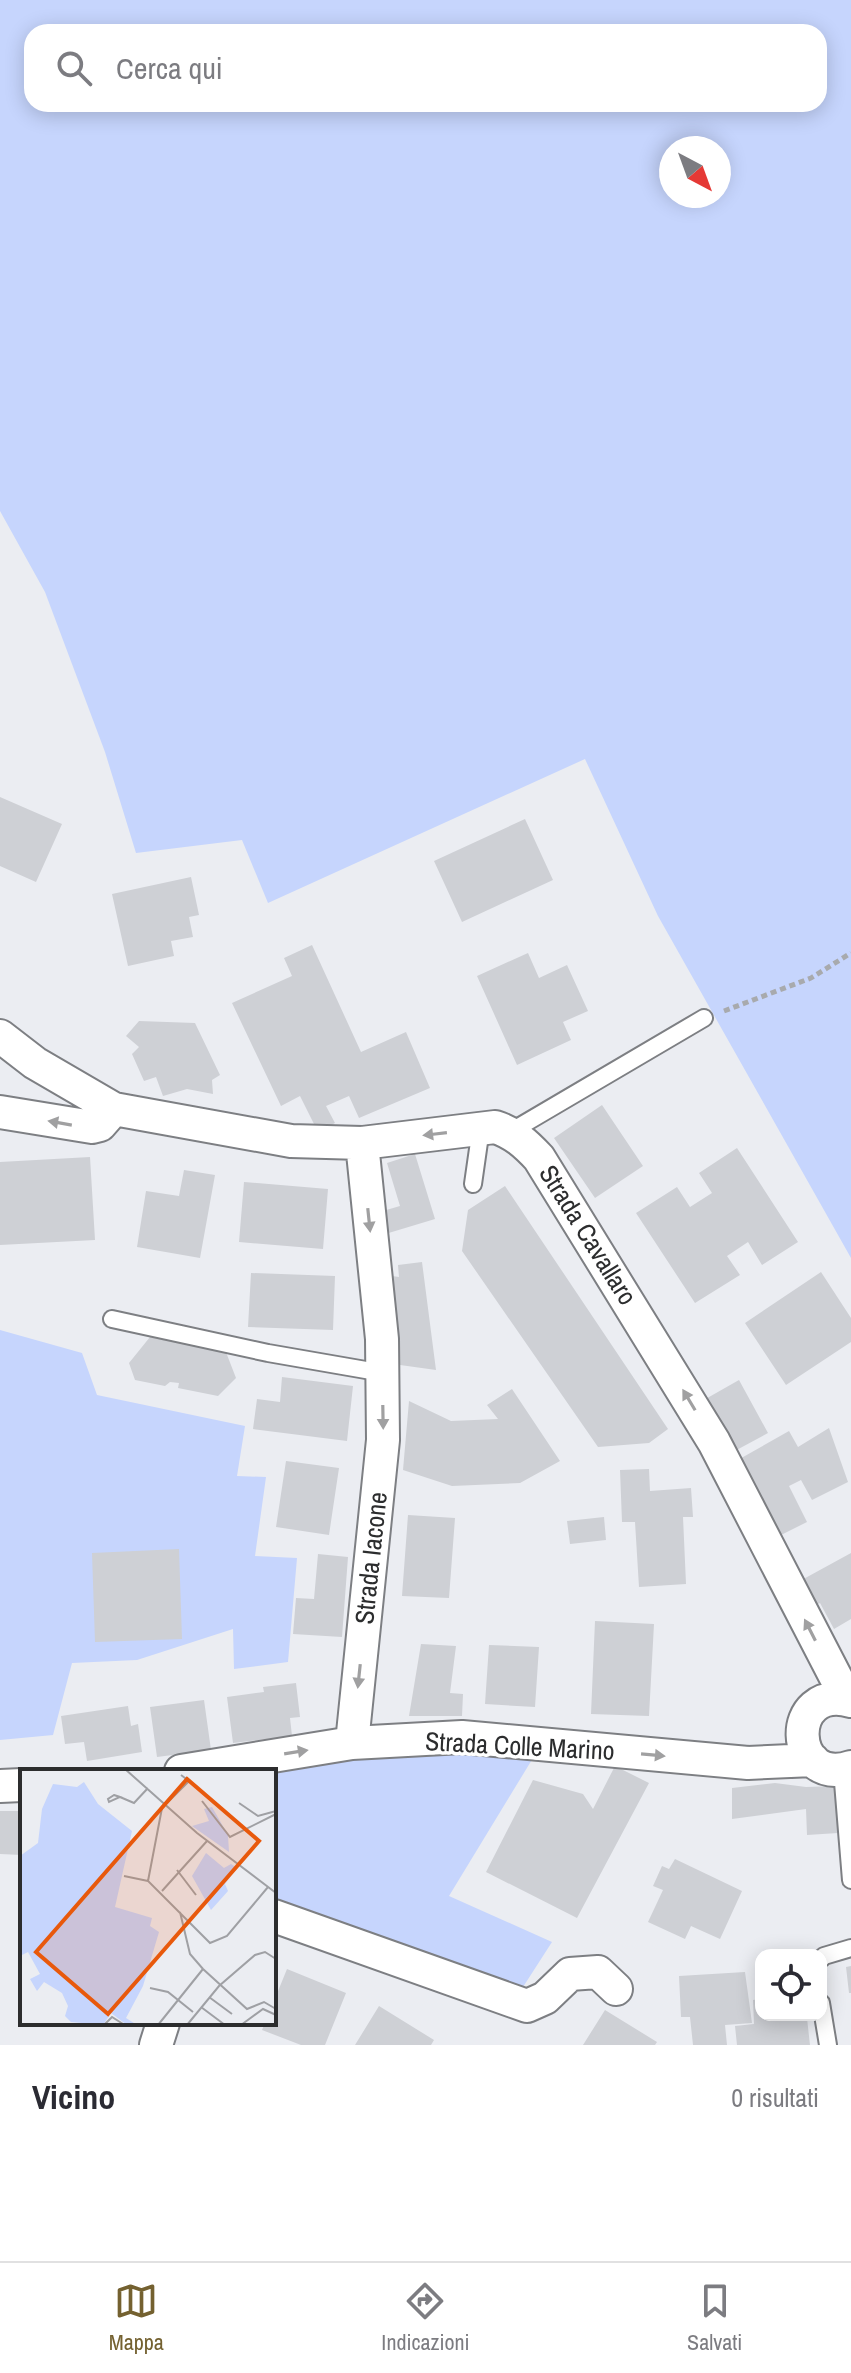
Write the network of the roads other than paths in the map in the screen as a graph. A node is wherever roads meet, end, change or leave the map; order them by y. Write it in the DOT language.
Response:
graph roads {
  1 [pos="704,1018"];
  2 [pos="0,1036"];
  3 [pos="114,1109"];
  4 [pos="0,1112"];
  5 [pos="495,1130"];
  6 [pos="362,1143"];
  7 [pos="473,1184"];
  8 [pos="112,1319"];
  9 [pos="383,1373"];
  10 [pos="849,1700"];
  11 [pos="352,1743"];
  12 [pos="835,1766"];
  13 [pos="193,1769"];
  14 [pos="20,1785"];
  15 [pos="0,1786"];
  16 [pos="851,1880"];
  17 [pos="276,1917"];
  18 [pos="851,1948"];
  19 [pos="827,1955"];
  20 [pos="616,1989"];
  21 [pos="824,2021"];
  22 [pos="162,2025"];
  23 [pos="156,2045"];
  24 [pos="828,2045"];
  1 -- 5 [label="lane"];
  2 -- 3 [label="street"];
  3 -- 4 [label="street, one-way"];
  3 -- 6 [label="street"];
  5 -- 6 [label="street, one-way"];
  5 -- 7 [label="lane"];
  10 -- 5 [label="street, Strada Cavallaro, one-way"];
  6 -- 9 [label="street, Strada Iacone, one-way"];
  8 -- 9 [label="lane"];
  9 -- 11 [label="street, Strada Iacone, one-way"];
  10 -- 12 [label="street"];
  11 -- 12 [label="street, Strada Colle Marino, one-way"];
  13 -- 11 [label="street, Strada Colle Marino, one-way"];
  12 -- 16 [label="lane"];
  14 -- 15 [label="street"];
  17 -- 20 [label="street"];
  18 -- 19 [label="lane"];
  21 -- 24 [label="lane"];
  22 -- 23 [label="street"];
}
